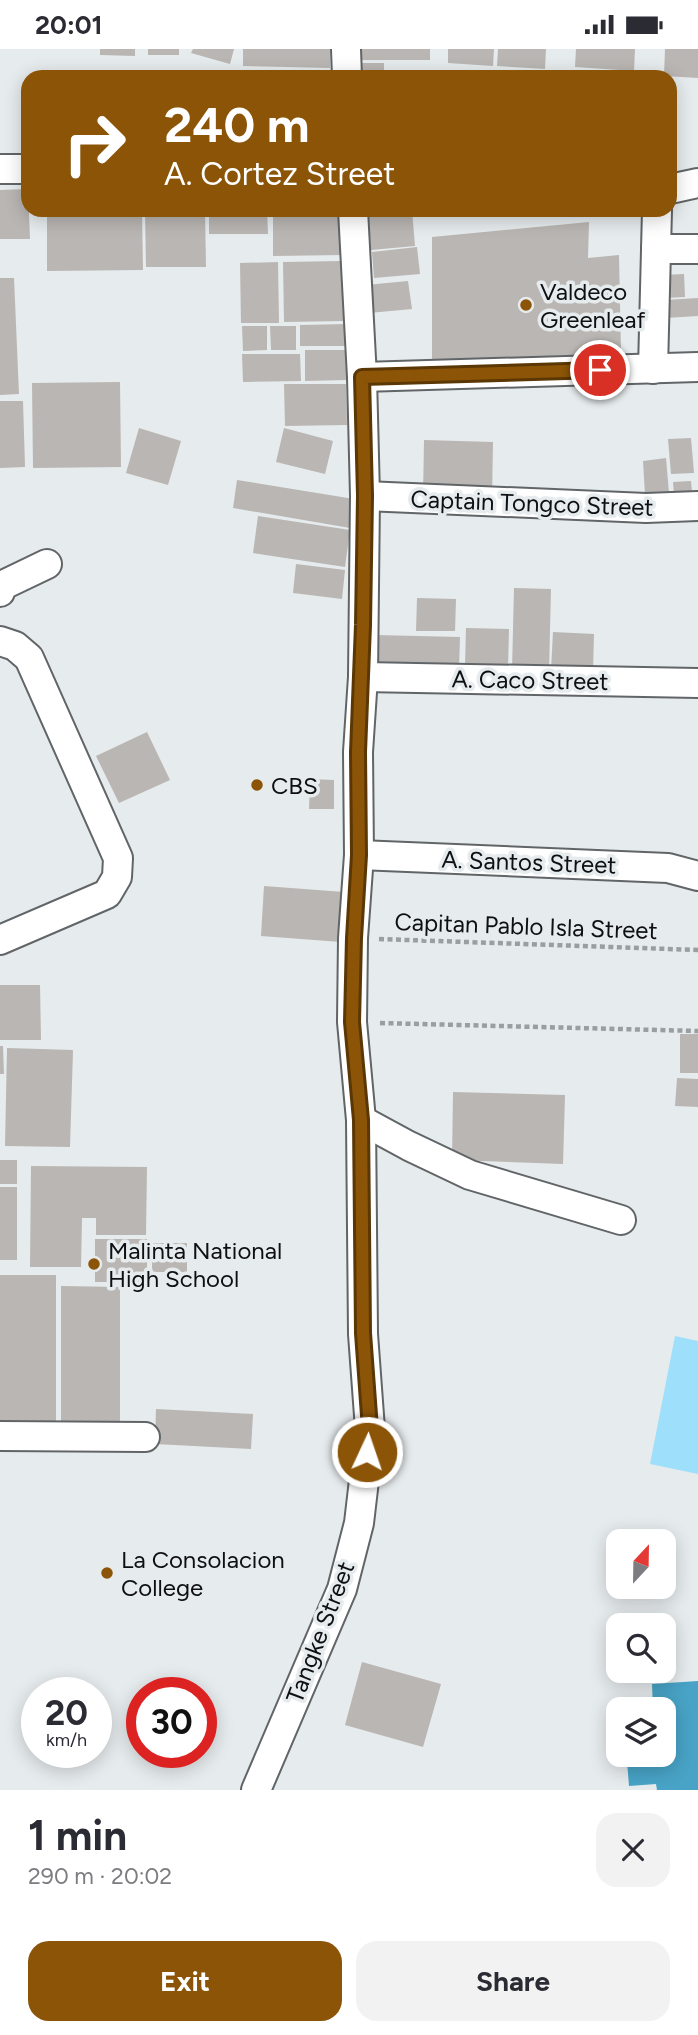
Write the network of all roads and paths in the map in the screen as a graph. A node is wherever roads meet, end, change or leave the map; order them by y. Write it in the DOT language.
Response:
graph roads {
  1 [pos="346,49"];
  2 [pos="347,70"];
  3 [pos="0,169"];
  4 [pos="21,169"];
  5 [pos="698,183"];
  6 [pos="677,188"];
  7 [pos="353,217"];
  8 [pos="657,217"];
  9 [pos="656,249"];
  10 [pos="698,249"];
  11 [pos="698,366"];
  12 [pos="653,369"];
  13 [pos="362,377"];
  14 [pos="365,496"];
  15 [pos="698,506"];
  16 [pos="47,564"];
  17 [pos="0,592"];
  18 [pos="0,641"];
  19 [pos="363,677"];
  20 [pos="698,683"];
  21 [pos="359,855"];
  22 [pos="698,876"];
  23 [pos="354,938"];
  24 [pos="0,940"];
  25 [pos="698,950"];
  26 [pos="352,1022"];
  27 [pos="698,1031"];
  28 [pos="361,1120"];
  29 [pos="621,1220"];
  30 [pos="0,1436"];
  31 [pos="145,1437"];
  32 [pos="256,1790"];
  1 -- 2 [label="street"];
  3 -- 4 [label="street"];
  5 -- 6 [label="street"];
  7 -- 13 [label="street, Tangke Street"];
  8 -- 9 [label="street"];
  9 -- 10 [label="street"];
  9 -- 12 [label="street"];
  11 -- 12 [label="street"];
  12 -- 13 [label="street"];
  13 -- 14 [label="street, Tangke Street"];
  14 -- 15 [label="street, Captain Tongco Street"];
  14 -- 19 [label="street, Tangke Street"];
  16 -- 17 [label="street"];
  18 -- 24 [label="street"];
  19 -- 20 [label="street, A. Caco Street"];
  19 -- 21 [label="street, Tangke Street"];
  21 -- 22 [label="street, A. Santos Street"];
  21 -- 23 [label="street, Tangke Street"];
  23 -- 25 [label="path, Capitan Pablo Isla Street"];
  23 -- 26 [label="street, Tangke Street"];
  26 -- 27 [label="path"];
  26 -- 28 [label="street, Tangke Street"];
  28 -- 29 [label="street"];
  28 -- 32 [label="street, Tangke Street"];
  30 -- 31 [label="street"];
}
